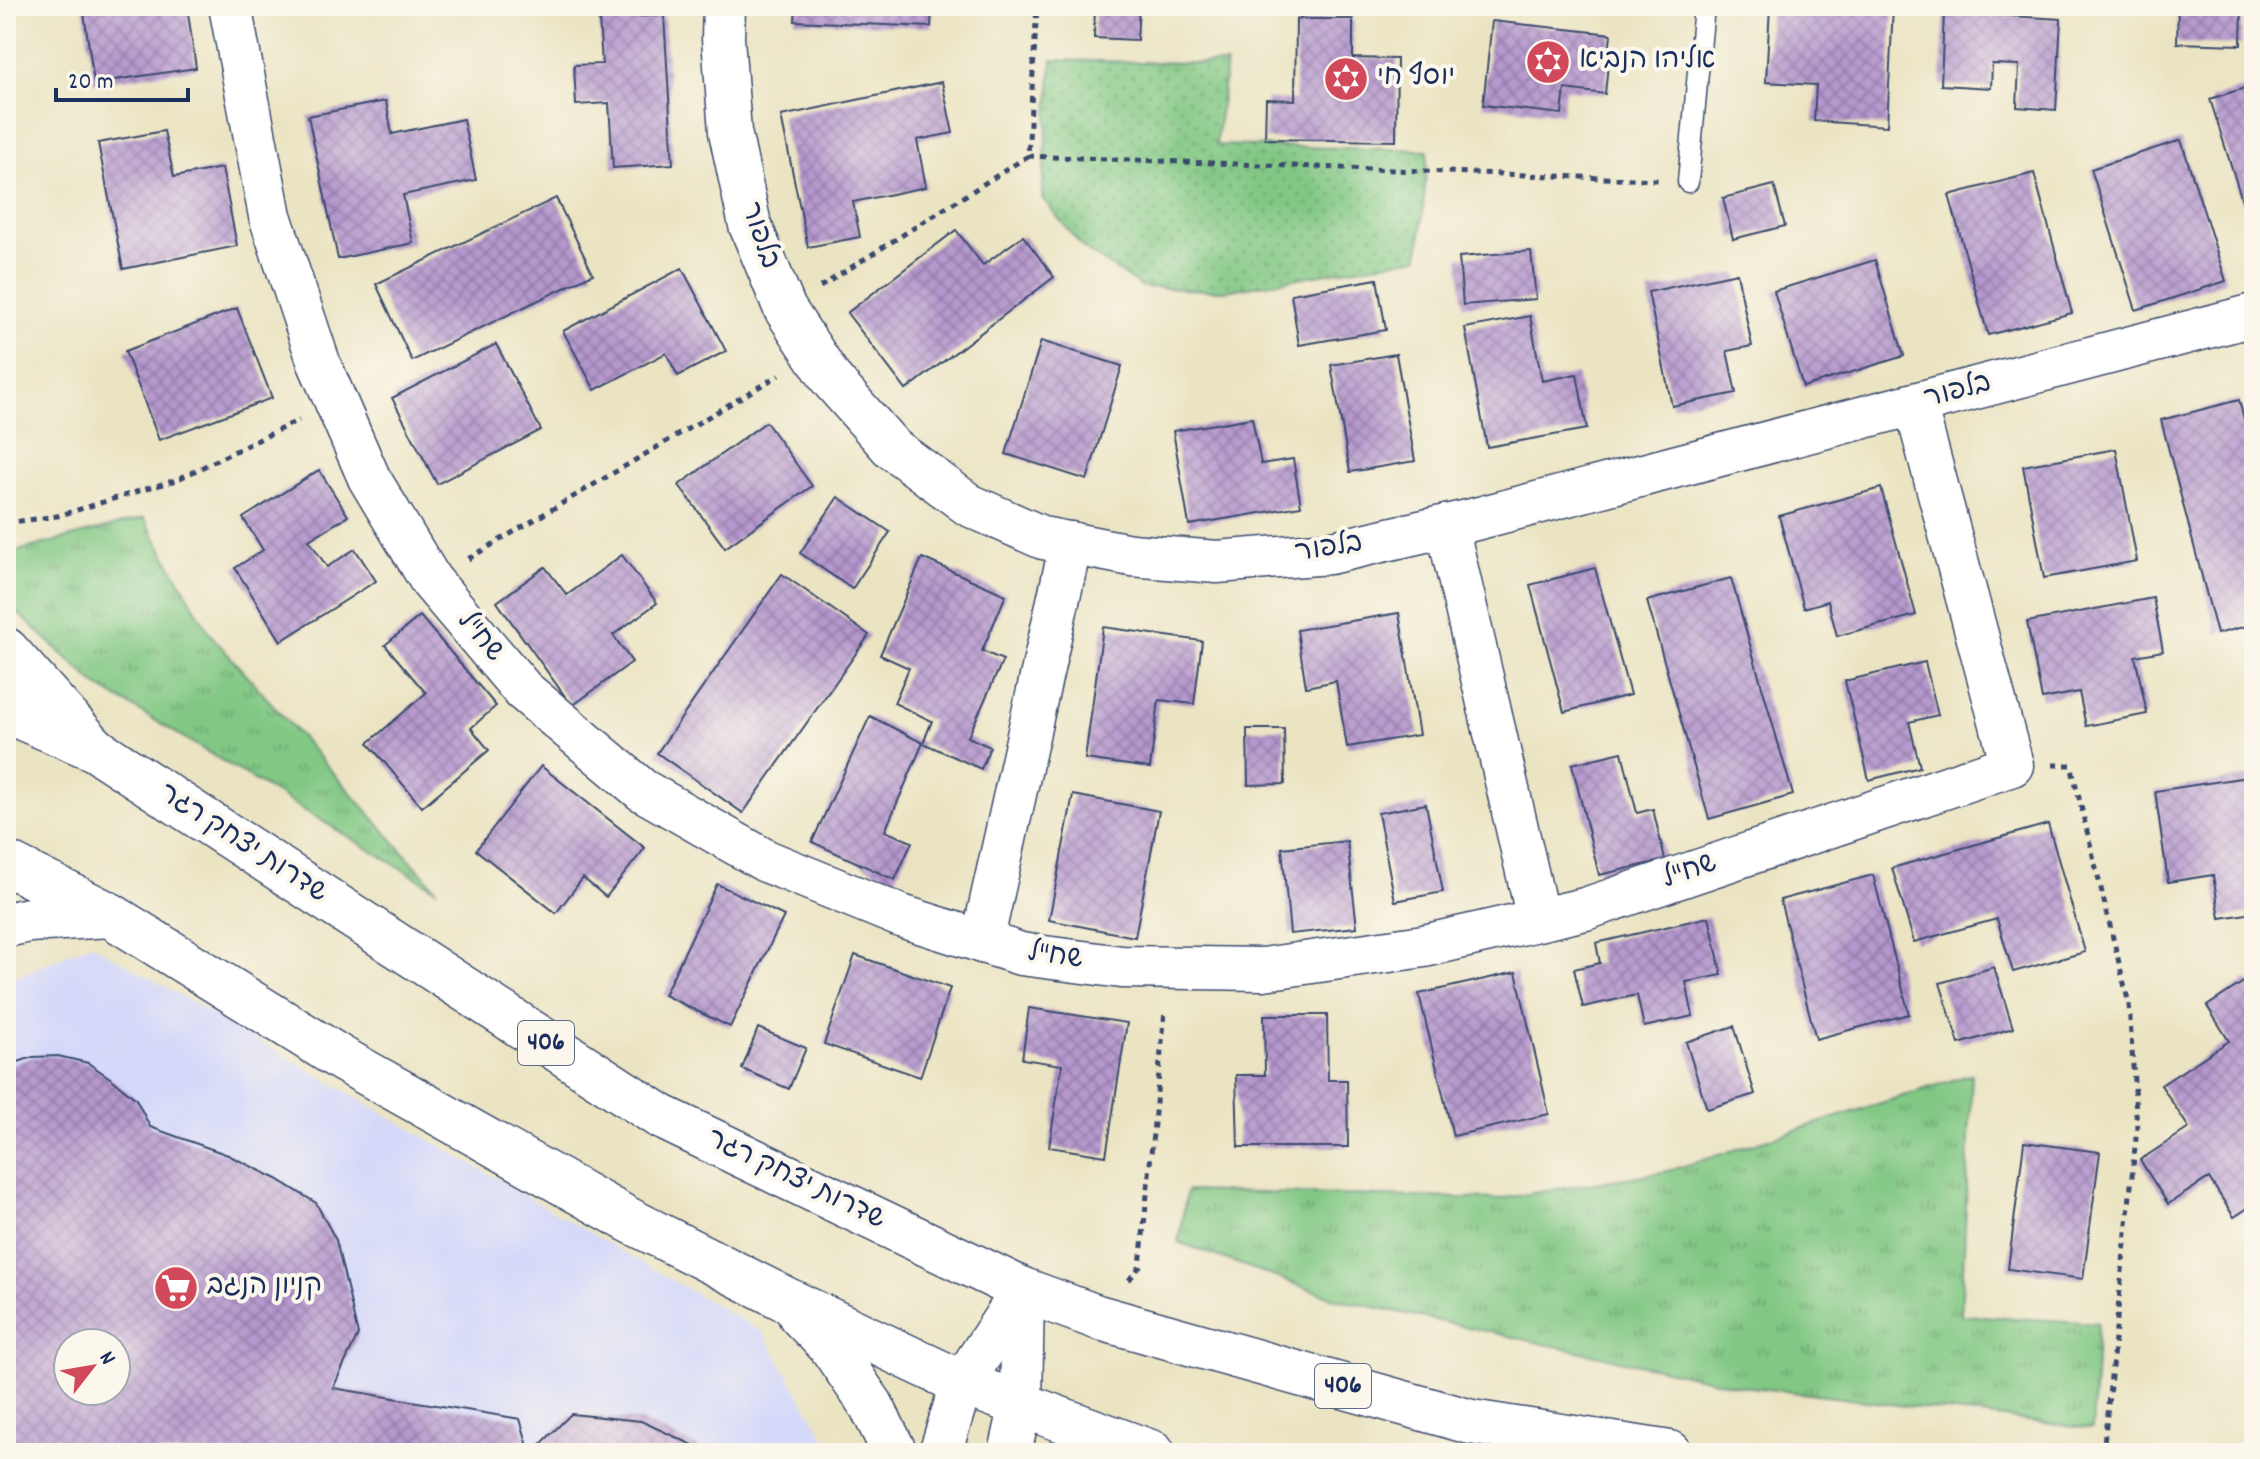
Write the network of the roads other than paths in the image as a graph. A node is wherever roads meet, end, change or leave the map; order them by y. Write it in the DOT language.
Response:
graph roads {
  1 [pos="230,6"];
  2 [pos="724,6"];
  3 [pos="1704,6"];
  4 [pos="1688,182"];
  5 [pos="2254,315"];
  6 [pos="1915,404"];
  7 [pos="1447,526"];
  8 [pos="1071,543"];
  9 [pos="6,650"];
  10 [pos="6,711"];
  11 [pos="95,749"];
  12 [pos="6,863"];
  13 [pos="110,915"];
  14 [pos="1538,919"];
  15 [pos="6,925"];
  16 [pos="982,942"];
  17 [pos="1023,1290"];
  18 [pos="785,1299"];
  19 [pos="962,1383"];
  20 [pos="1021,1404"];
  21 [pos="895,1453"];
  22 [pos="940,1453"];
  23 [pos="1010,1453"];
  24 [pos="1153,1453"];
  25 [pos="1670,1453"];
  1 -- 16 [label="street, שח\"ל"];
  2 -- 8 [label="street, בלפור"];
  3 -- 4 [label="lane"];
  5 -- 6 [label="street, בלפור"];
  6 -- 7 [label="street, בלפור"];
  6 -- 14 [label="street, שח\"ל"];
  7 -- 8 [label="street, בלפור"];
  7 -- 14 [label="street"];
  8 -- 16 [label="street"];
  9 -- 11 [label="main road"];
  10 -- 11 [label="main road, שדרות יצחק רגר / 406"];
  11 -- 17 [label="main road, שדרות יצחק רגר / 406"];
  12 -- 13 [label="main road"];
  13 -- 15 [label="main road"];
  13 -- 18 [label="main road"];
  14 -- 16 [label="street, שח\"ל"];
  17 -- 19 [label="street"];
  17 -- 20 [label="street"];
  17 -- 25 [label="main road, שדרות יצחק רגר / 406"];
  18 -- 19 [label="main road"];
  18 -- 21 [label="main road"];
  19 -- 20 [label="main road"];
  19 -- 22 [label="street"];
  20 -- 23 [label="street"];
  20 -- 24 [label="main road"];
}
